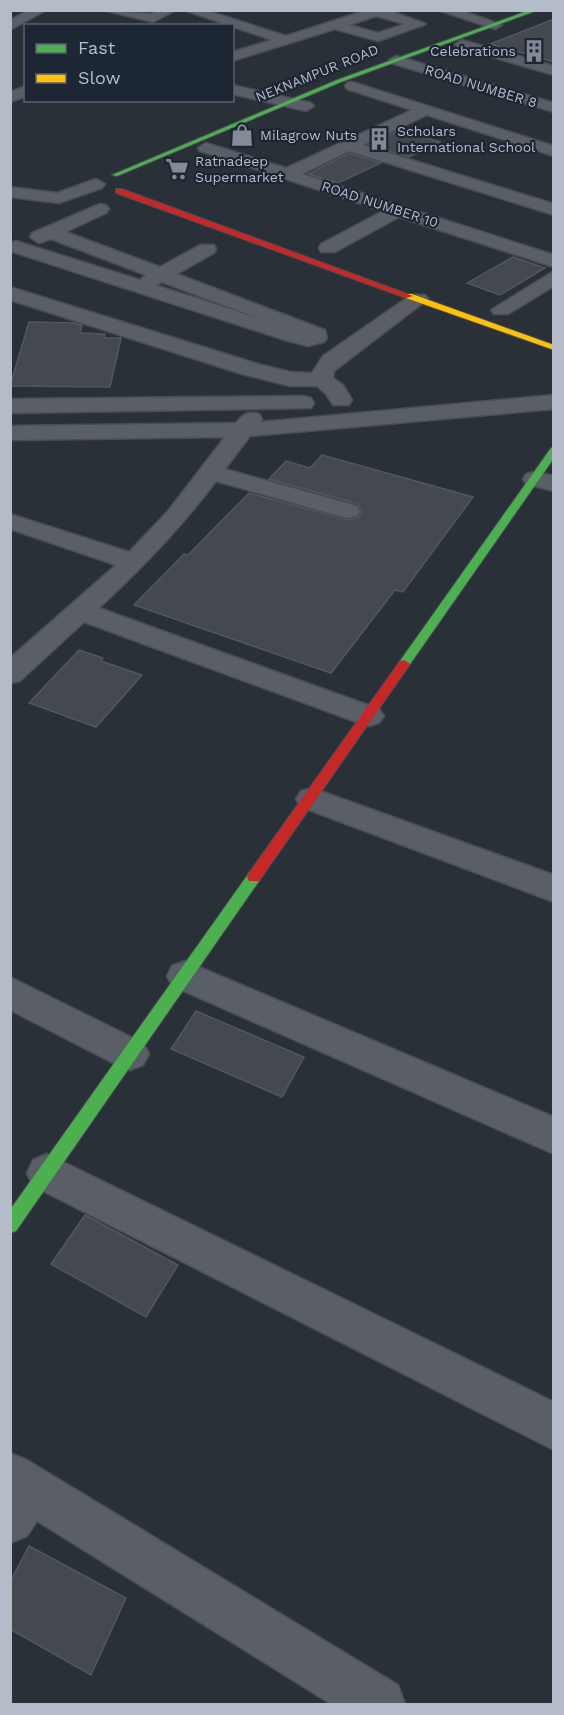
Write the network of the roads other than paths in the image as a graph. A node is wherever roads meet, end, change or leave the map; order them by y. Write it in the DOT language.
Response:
graph roads {
  1 [pos="40,10"];
  2 [pos="109,10"];
  3 [pos="170,10"];
  4 [pos="190,10"];
  5 [pos="444,10"];
  6 [pos="536,10"];
  7 [pos="382,12"];
  8 [pos="554,12"];
  9 [pos="204,15"];
  10 [pos="192,24"];
  11 [pos="234,24"];
  12 [pos="234,24"];
  13 [pos="495,25"];
  14 [pos="10,26"];
  15 [pos="341,26"];
  16 [pos="286,40"];
  17 [pos="462,44"];
  18 [pos="234,56"];
  19 [pos="554,58"];
  20 [pos="402,61"];
  21 [pos="535,65"];
  22 [pos="554,70"];
  23 [pos="24,76"];
  24 [pos="10,83"];
  25 [pos="352,86"];
  26 [pos="234,89"];
  27 [pos="24,91"];
  28 [pos="10,98"];
  29 [pos="289,102"];
  30 [pos="306,106"];
  31 [pos="554,108"];
  32 [pos="426,110"];
  33 [pos="346,145"];
  34 [pos="206,147"];
  35 [pos="554,151"];
  36 [pos="287,174"];
  37 [pos="115,175"];
  38 [pos="135,178"];
  39 [pos="96,184"];
  40 [pos="119,191"];
  41 [pos="10,192"];
  42 [pos="100,209"];
  43 [pos="398,210"];
  44 [pos="554,210"];
  45 [pos="50,232"];
  46 [pos="322,246"];
  47 [pos="13,248"];
  48 [pos="207,249"];
  49 [pos="349,256"];
  50 [pos="554,261"];
  51 [pos="160,274"];
  52 [pos="554,277"];
  53 [pos="139,286"];
  54 [pos="10,293"];
  55 [pos="418,299"];
  56 [pos="496,308"];
  57 [pos="89,318"];
  58 [pos="522,318"];
  59 [pos="554,348"];
  60 [pos="322,380"];
  61 [pos="530,383"];
  62 [pos="341,400"];
  63 [pos="554,402"];
  64 [pos="261,405"];
  65 [pos="10,406"];
  66 [pos="243,430"];
  67 [pos="10,433"];
  68 [pos="554,450"];
  69 [pos="210,472"];
  70 [pos="544,482"];
  71 [pos="348,511"];
  72 [pos="10,520"];
  73 [pos="134,562"];
  74 [pos="81,611"];
  75 [pos="23,646"];
  76 [pos="10,674"];
  77 [pos="369,716"];
  78 [pos="312,799"];
  79 [pos="554,889"];
  80 [pos="185,976"];
  81 [pos="10,992"];
  82 [pos="130,1054"];
  83 [pos="554,1136"];
  84 [pos="47,1173"];
  85 [pos="10,1225"];
  86 [pos="554,1427"];
  87 [pos="17,1495"];
  88 [pos="379,1704"];
  1 -- 14 [label="street"];
  2 -- 3 [label="street"];
  4 -- 9 [label="street"];
  5 -- 13 [label="street"];
  6 -- 13 [label="street, NEKNAMPUR ROAD"];
  7 -- 15 [label="street"];
  7 -- 15 [label="street"];
  8 -- 17 [label="street, NEKNAMPUR ROAD"];
  9 -- 10 [label="street"];
  9 -- 12 [label="street"];
  11 -- 16 [label="street"];
  13 -- 20 [label="street, NEKNAMPUR ROAD"];
  15 -- 16 [label="street"];
  16 -- 18 [label="street"];
  17 -- 20 [label="street, NEKNAMPUR ROAD"];
  17 -- 21 [label="street"];
  19 -- 21 [label="street"];
  20 -- 25 [label="street, NEKNAMPUR ROAD"];
  20 -- 29 [label="street, NEKNAMPUR ROAD"];
  20 -- 31 [label="street, ROAD NUMBER 8"];
  21 -- 22 [label="street"];
  23 -- 24 [label="street"];
  25 -- 30 [label="street, NEKNAMPUR ROAD"];
  25 -- 32 [label="street"];
  26 -- 29 [label="street"];
  27 -- 28 [label="street"];
  29 -- 30 [label="street"];
  29 -- 37 [label="street, NEKNAMPUR ROAD"];
  30 -- 34 [label="street, NEKNAMPUR ROAD"];
  32 -- 33 [label="street"];
  32 -- 35 [label="street"];
  33 -- 36 [label="street"];
  33 -- 44 [label="street"];
  34 -- 36 [label="street, ROAD NUMBER 10"];
  34 -- 38 [label="street, NEKNAMPUR ROAD"];
  36 -- 43 [label="street, ROAD NUMBER 10"];
  37 -- 38 [label="street"];
  37 -- 39 [label="street, NEKNAMPUR ROAD"];
  38 -- 40 [label="street, NEKNAMPUR ROAD"];
  39 -- 40 [label="street"];
  39 -- 41 [label="street"];
  40 -- 55 [label="street"];
  42 -- 45 [label="street"];
  43 -- 46 [label="street"];
  43 -- 50 [label="street, ROAD NUMBER 10"];
  45 -- 47 [label="street"];
  45 -- 51 [label="street"];
  46 -- 49 [label="street"];
  47 -- 53 [label="street"];
  48 -- 51 [label="street"];
  51 -- 53 [label="street"];
  51 -- 53 [label="street"];
  52 -- 56 [label="street"];
  53 -- 57 [label="street"];
  54 -- 57 [label="street"];
  55 -- 59 [label="street"];
  55 -- 60 [label="street"];
  56 -- 58 [label="street"];
  57 -- 60 [label="street"];
  60 -- 62 [label="street"];
  61 -- 62 [label="street"];
  62 -- 64 [label="street"];
  63 -- 66 [label="street"];
  64 -- 65 [label="street"];
  64 -- 66 [label="street"];
  66 -- 67 [label="street"];
  66 -- 69 [label="street"];
  68 -- 70 [label="street"];
  69 -- 71 [label="street"];
  69 -- 73 [label="street"];
  70 -- 77 [label="street"];
  72 -- 73 [label="street"];
  73 -- 74 [label="street"];
  74 -- 75 [label="street"];
  74 -- 77 [label="street"];
  75 -- 76 [label="street"];
  77 -- 78 [label="street"];
  78 -- 79 [label="street"];
  78 -- 80 [label="street"];
  80 -- 82 [label="street"];
  80 -- 83 [label="street"];
  81 -- 82 [label="street"];
  82 -- 84 [label="street"];
  84 -- 85 [label="street"];
  84 -- 86 [label="street"];
  87 -- 88 [label="street"];
}
